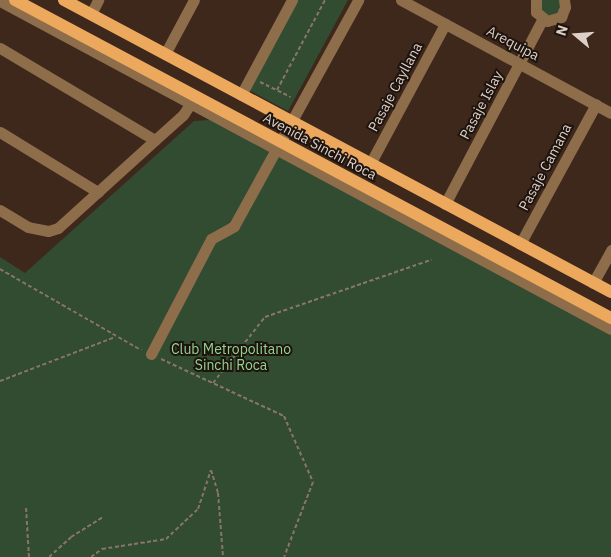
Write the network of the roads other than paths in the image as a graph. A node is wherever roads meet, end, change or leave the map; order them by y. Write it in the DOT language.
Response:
graph roads {
  1 [pos="15,0"];
  2 [pos="64,0"];
  3 [pos="98,0"];
  4 [pos="194,0"];
  5 [pos="292,0"];
  6 [pos="358,0"];
  7 [pos="401,0"];
  8 [pos="536,0"];
  9 [pos="564,0"];
  10 [pos="0,1"];
  11 [pos="91,14"];
  12 [pos="542,20"];
  13 [pos="445,24"];
  14 [pos="0,48"];
  15 [pos="165,54"];
  16 [pos="521,64"];
  17 [pos="205,75"];
  18 [pos="241,95"];
  19 [pos="193,99"];
  20 [pos="596,104"];
  21 [pos="611,113"];
  22 [pos="289,121"];
  23 [pos="0,132"];
  24 [pos="155,140"];
  25 [pos="277,144"];
  26 [pos="370,164"];
  27 [pos="98,192"];
  28 [pos="445,204"];
  29 [pos="0,210"];
  30 [pos="520,244"];
  31 [pos="474,250"];
  32 [pos="611,250"];
  33 [pos="593,283"];
  34 [pos="611,292"];
  35 [pos="611,318"];
  36 [pos="611,328"];
  37 [pos="151,354"];
  1 -- 19 [label="main road, Avenida Sinchi Roca"];
  2 -- 11 [label="main road, Avenida Sinchi Roca"];
  3 -- 11 [label="street"];
  4 -- 15 [label="street"];
  5 -- 18 [label="street"];
  6 -- 22 [label="street"];
  7 -- 13 [label="street, Arequipa"];
  8 -- 12 [label="street"];
  9 -- 12 [label="street"];
  10 -- 19 [label="street"];
  11 -- 15 [label="main road, Avenida Sinchi Roca"];
  12 -- 16 [label="street, Pasaje Islay"];
  13 -- 16 [label="street, Arequipa"];
  13 -- 26 [label="street, Pasaje Cayllana"];
  14 -- 24 [label="street"];
  15 -- 17 [label="main road, Avenida Sinchi Roca"];
  16 -- 20 [label="street, Arequipa"];
  16 -- 28 [label="street, Pasaje Islay"];
  17 -- 18 [label="main road, Avenida Sinchi Roca"];
  17 -- 19 [label="main road"];
  18 -- 22 [label="main road, Avenida Sinchi Roca"];
  19 -- 24 [label="street"];
  19 -- 25 [label="main road, Avenida Sinchi Roca"];
  20 -- 21 [label="street, Arequipa"];
  20 -- 30 [label="street, Pasaje Camana"];
  22 -- 25 [label="street"];
  22 -- 26 [label="main road, Avenida Sinchi Roca"];
  23 -- 27 [label="street"];
  24 -- 27 [label="street"];
  25 -- 31 [label="main road, Avenida Sinchi Roca"];
  25 -- 37 [label="street"];
  26 -- 28 [label="main road, Avenida Sinchi Roca"];
  27 -- 29 [label="street"];
  28 -- 30 [label="main road, Avenida Sinchi Roca"];
  30 -- 33 [label="main road, Avenida Sinchi Roca"];
  31 -- 35 [label="main road, Avenida Sinchi Roca"];
  31 -- 36 [label="street"];
  32 -- 33 [label="street"];
  33 -- 34 [label="main road, Avenida Sinchi Roca"];
}
